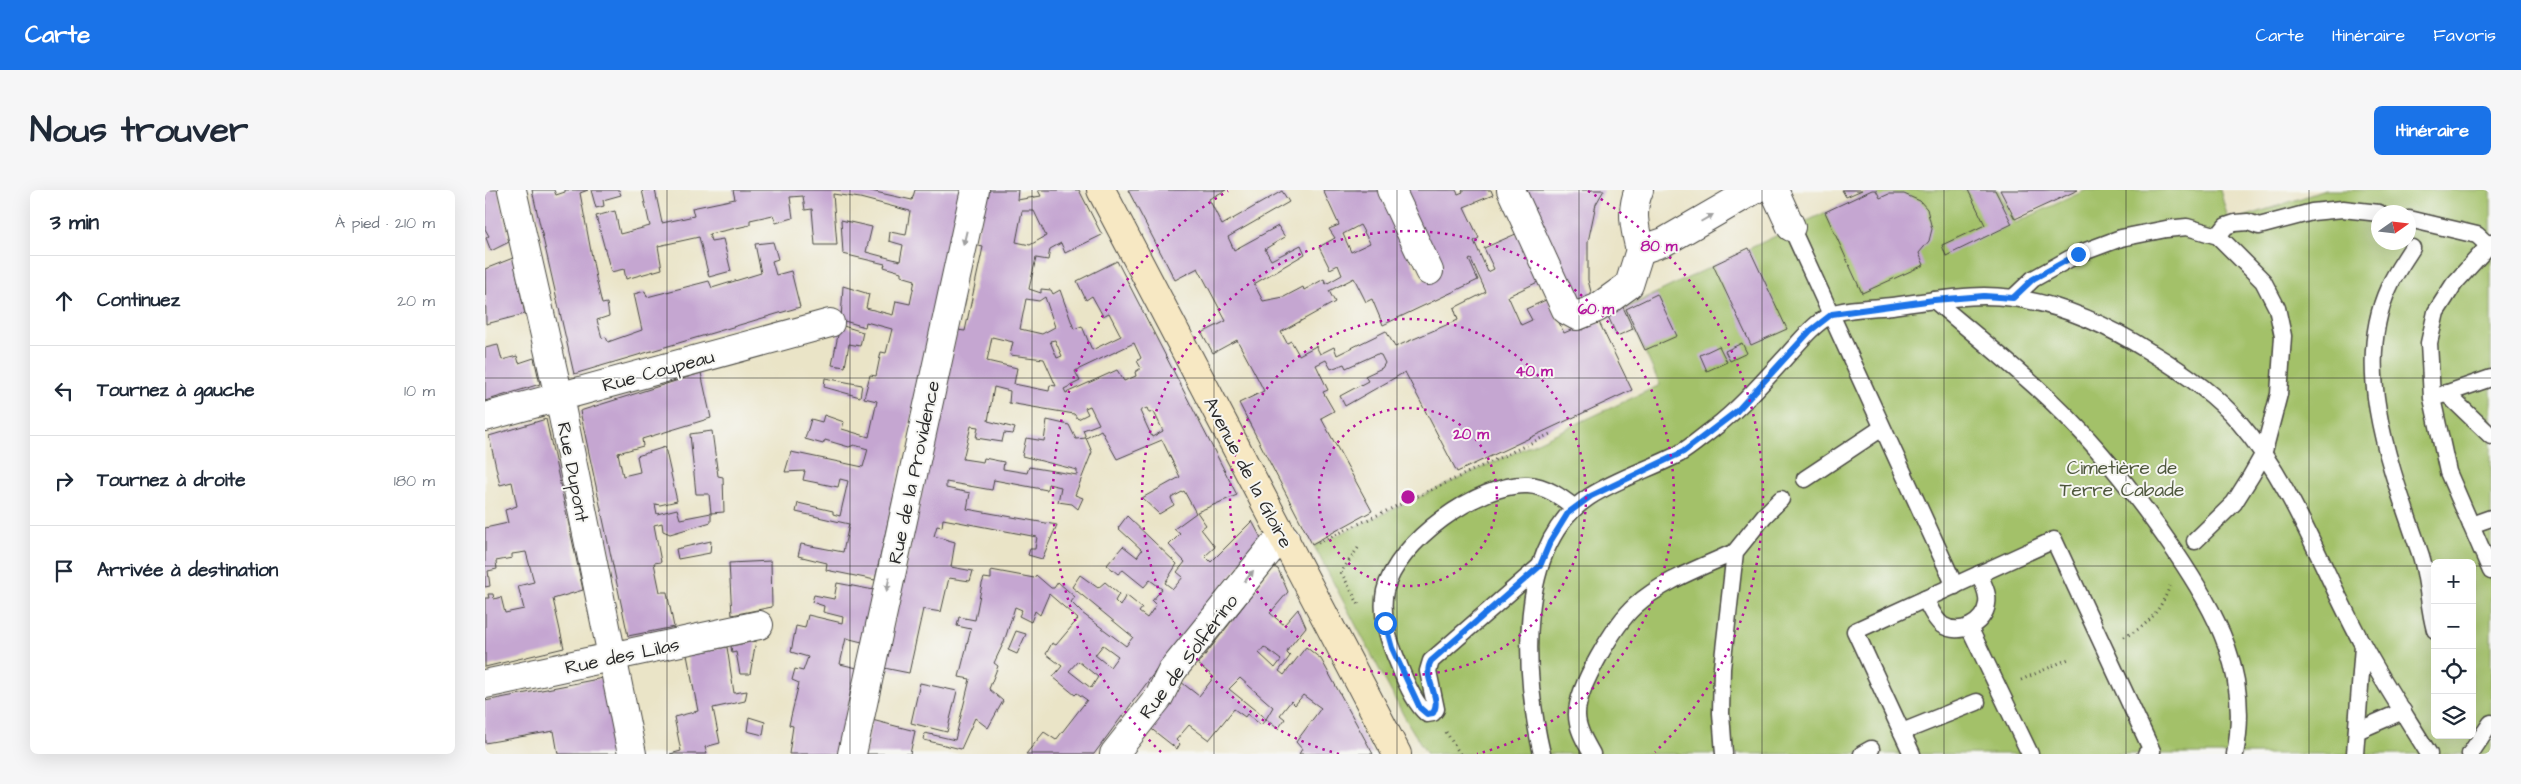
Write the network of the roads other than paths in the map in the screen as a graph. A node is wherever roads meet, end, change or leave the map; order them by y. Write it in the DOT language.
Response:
graph roads {
  1 [pos="512,190"];
  2 [pos="975,190"];
  3 [pos="1101,190"];
  4 [pos="1391,190"];
  5 [pos="1511,190"];
  6 [pos="1639,190"];
  7 [pos="1755,190"];
  8 [pos="1774,190"];
  9 [pos="2371,212"];
  10 [pos="2416,221"];
  11 [pos="1791,227"];
  12 [pos="2218,236"];
  13 [pos="2490,244"];
  14 [pos="1641,250"];
  15 [pos="2411,250"];
  16 [pos="1429,271"];
  17 [pos="2013,298"];
  18 [pos="1934,300"];
  19 [pos="1832,314"];
  20 [pos="830,323"];
  21 [pos="2491,378"];
  22 [pos="2439,396"];
  23 [pos="559,397"];
  24 [pos="485,417"];
  25 [pos="1882,428"];
  26 [pos="2491,436"];
  27 [pos="2263,455"];
  28 [pos="1805,478"];
  29 [pos="1781,499"];
  30 [pos="1575,508"];
  31 [pos="2491,518"];
  32 [pos="2471,525"];
  33 [pos="1285,538"];
  34 [pos="2195,541"];
  35 [pos="1735,552"];
  36 [pos="1540,566"];
  37 [pos="2491,572"];
  38 [pos="1979,574"];
  39 [pos="1955,586"];
  40 [pos="1925,599"];
  41 [pos="2431,617"];
  42 [pos="759,625"];
  43 [pos="1969,627"];
  44 [pos="2363,646"];
  45 [pos="611,658"];
  46 [pos="485,684"];
  47 [pos="1977,702"];
  48 [pos="2403,710"];
  49 [pos="2482,727"];
  50 [pos="2357,731"];
  51 [pos="1902,732"];
  52 [pos="632,754"];
  53 [pos="851,754"];
  54 [pos="1114,754"];
  55 [pos="1397,754"];
  56 [pos="1542,754"];
  57 [pos="1592,754"];
  58 [pos="1724,754"];
  59 [pos="1912,754"];
  60 [pos="2030,754"];
  61 [pos="2146,754"];
  62 [pos="2235,754"];
  63 [pos="2355,754"];
  64 [pos="2429,754"];
  65 [pos="2470,754"];
  1 -- 23 [label="street, Rue Dupont"];
  2 -- 53 [label="street, Rue de la Providence, one-way"];
  3 -- 33 [label="street, Avenue de la Gloire"];
  4 -- 16 [label="street"];
  5 -- 14 [label="street"];
  6 -- 14 [label="street"];
  14 -- 7 [label="street, one-way"];
  8 -- 11 [label="street"];
  9 -- 12 [label="lane"];
  10 -- 13 [label="lane"];
  11 -- 19 [label="lane"];
  12 -- 17 [label="lane"];
  12 -- 27 [label="lane"];
  13 -- 22 [label="lane"];
  15 -- 41 [label="lane"];
  17 -- 18 [label="lane"];
  17 -- 27 [label="lane"];
  18 -- 19 [label="lane"];
  18 -- 62 [label="lane"];
  19 -- 25 [label="lane"];
  19 -- 30 [label="lane"];
  20 -- 23 [label="street, Rue Coupeau"];
  21 -- 22 [label="lane"];
  22 -- 26 [label="lane"];
  22 -- 32 [label="lane"];
  23 -- 24 [label="street, Rue Coupeau"];
  23 -- 45 [label="street, Rue Dupont"];
  25 -- 28 [label="lane"];
  25 -- 39 [label="lane"];
  27 -- 34 [label="lane"];
  27 -- 44 [label="lane"];
  29 -- 35 [label="lane"];
  30 -- 36 [label="lane"];
  30 -- 36 [label="lane"];
  31 -- 32 [label="lane"];
  32 -- 37 [label="lane"];
  54 -- 33 [label="street, Rue de Solférino, one-way"];
  33 -- 55 [label="street, Avenue de la Gloire"];
  35 -- 57 [label="lane"];
  35 -- 58 [label="lane"];
  36 -- 56 [label="lane"];
  38 -- 39 [label="lane"];
  38 -- 43 [label="lane"];
  38 -- 61 [label="lane"];
  39 -- 40 [label="lane"];
  40 -- 43 [label="lane"];
  40 -- 51 [label="lane"];
  42 -- 45 [label="street, Rue des Lilas"];
  43 -- 60 [label="lane"];
  44 -- 48 [label="lane"];
  44 -- 50 [label="lane"];
  45 -- 46 [label="street, Rue des Lilas"];
  45 -- 52 [label="street, Rue Dupont"];
  47 -- 51 [label="lane"];
  48 -- 50 [label="lane"];
  48 -- 64 [label="lane"];
  49 -- 65 [label="lane"];
  50 -- 63 [label="lane"];
  51 -- 59 [label="lane"];
}
